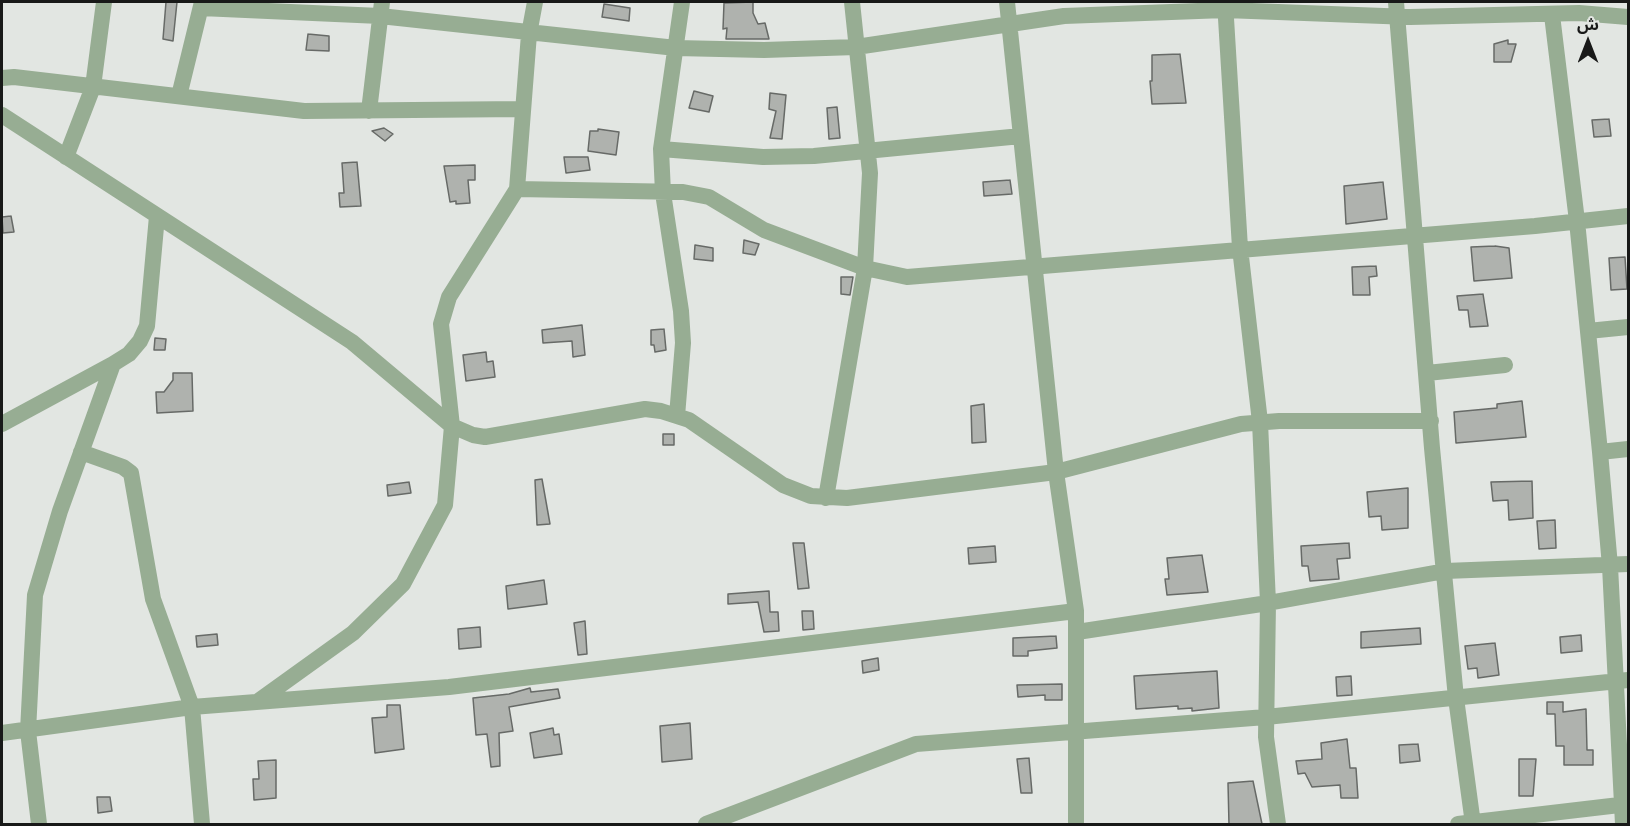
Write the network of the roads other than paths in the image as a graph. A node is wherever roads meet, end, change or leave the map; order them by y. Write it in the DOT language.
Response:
graph roads {
  1 [pos="104,2"];
  2 [pos="536,2"];
  3 [pos="682,2"];
  4 [pos="852,2"];
  5 [pos="1007,2"];
  6 [pos="202,5"];
  7 [pos="1225,6"];
  8 [pos="381,9"];
  9 [pos="1397,9"];
  10 [pos="1551,15"];
  11 [pos="1629,17"];
  12 [pos="1010,23"];
  13 [pos="529,34"];
  14 [pos="856,47"];
  15 [pos="676,48"];
  16 [pos="2,78"];
  17 [pos="93,87"];
  18 [pos="179,96"];
  19 [pos="523,109"];
  20 [pos="369,111"];
  21 [pos="2,115"];
  22 [pos="1021,136"];
  23 [pos="661,149"];
  24 [pos="869,152"];
  25 [pos="66,157"];
  26 [pos="517,189"];
  27 [pos="663,193"];
  28 [pos="157,216"];
  29 [pos="1629,216"];
  30 [pos="1577,221"];
  31 [pos="1415,234"];
  32 [pos="1240,248"];
  33 [pos="1036,266"];
  34 [pos="866,268"];
  35 [pos="1629,327"];
  36 [pos="1588,331"];
  37 [pos="113,364"];
  38 [pos="1505,365"];
  39 [pos="1426,373"];
  40 [pos="677,416"];
  41 [pos="1431,421"];
  42 [pos="1260,422"];
  43 [pos="2,424"];
  44 [pos="452,426"];
  45 [pos="1629,449"];
  46 [pos="81,452"];
  47 [pos="1600,452"];
  48 [pos="1056,472"];
  49 [pos="826,498"];
  50 [pos="1629,564"];
  51 [pos="1610,566"];
  52 [pos="1445,572"];
  53 [pos="1268,603"];
  54 [pos="1076,610"];
  55 [pos="1077,632"];
  56 [pos="1622,681"];
  57 [pos="1456,698"];
  58 [pos="256,702"];
  59 [pos="192,707"];
  60 [pos="1266,717"];
  61 [pos="28,731"];
  62 [pos="1077,732"];
  63 [pos="2,733"];
  64 [pos="1625,804"];
  65 [pos="1468,824"];
  66 [pos="39,825"];
  67 [pos="202,825"];
  68 [pos="706,825"];
  69 [pos="1076,825"];
  70 [pos="1278,825"];
  71 [pos="1623,825"];
  1 -- 17 [label="street"];
  2 -- 13 [label="street"];
  3 -- 15 [label="street"];
  4 -- 14 [label="street"];
  5 -- 12 [label="street"];
  6 -- 8 [label="street"];
  6 -- 18 [label="street"];
  7 -- 9 [label="street"];
  7 -- 12 [label="street"];
  7 -- 32 [label="street"];
  8 -- 13 [label="street"];
  8 -- 20 [label="street"];
  9 -- 10 [label="street"];
  9 -- 31 [label="street"];
  10 -- 11 [label="street"];
  10 -- 30 [label="street"];
  12 -- 14 [label="street"];
  12 -- 22 [label="street"];
  13 -- 15 [label="street"];
  13 -- 19 [label="street"];
  14 -- 15 [label="street"];
  14 -- 24 [label="street"];
  15 -- 23 [label="street"];
  16 -- 17 [label="street"];
  17 -- 18 [label="street"];
  17 -- 25 [label="street"];
  18 -- 20 [label="street"];
  19 -- 20 [label="street"];
  19 -- 26 [label="street"];
  21 -- 25 [label="street"];
  22 -- 24 [label="street"];
  22 -- 33 [label="street"];
  23 -- 24 [label="street"];
  23 -- 27 [label="street"];
  24 -- 34 [label="street"];
  25 -- 28 [label="street"];
  26 -- 27 [label="street"];
  26 -- 44 [label="street"];
  27 -- 34 [label="street"];
  27 -- 40 [label="street"];
  28 -- 37 [label="street"];
  28 -- 44 [label="street"];
  29 -- 30 [label="street"];
  30 -- 31 [label="street"];
  30 -- 36 [label="street"];
  31 -- 32 [label="street"];
  31 -- 39 [label="street"];
  32 -- 33 [label="street"];
  32 -- 42 [label="street"];
  33 -- 34 [label="street"];
  33 -- 48 [label="street"];
  34 -- 49 [label="street"];
  35 -- 36 [label="street"];
  36 -- 47 [label="street"];
  37 -- 43 [label="street"];
  37 -- 46 [label="street"];
  38 -- 39 [label="street"];
  39 -- 41 [label="street"];
  40 -- 44 [label="street"];
  40 -- 49 [label="street"];
  41 -- 42 [label="street"];
  41 -- 52 [label="street"];
  42 -- 48 [label="street"];
  42 -- 53 [label="street"];
  44 -- 58 [label="street"];
  45 -- 47 [label="street"];
  46 -- 59 [label="street"];
  46 -- 61 [label="street"];
  47 -- 51 [label="street"];
  48 -- 49 [label="street"];
  48 -- 54 [label="street"];
  50 -- 51 [label="street"];
  51 -- 52 [label="street"];
  51 -- 56 [label="street"];
  52 -- 53 [label="street"];
  52 -- 57 [label="street"];
  53 -- 55 [label="street"];
  53 -- 60 [label="street"];
  54 -- 55 [label="street"];
  54 -- 58 [label="street"];
  55 -- 62 [label="street"];
  56 -- 57 [label="street"];
  56 -- 64 [label="street"];
  57 -- 60 [label="street"];
  57 -- 65 [label="street"];
  58 -- 59 [label="street"];
  59 -- 61 [label="street"];
  59 -- 67 [label="street"];
  60 -- 62 [label="street"];
  60 -- 70 [label="street"];
  61 -- 63 [label="street"];
  61 -- 66 [label="street"];
  62 -- 68 [label="street"];
  62 -- 69 [label="street"];
  64 -- 65 [label="street"];
  64 -- 71 [label="street"];
}
